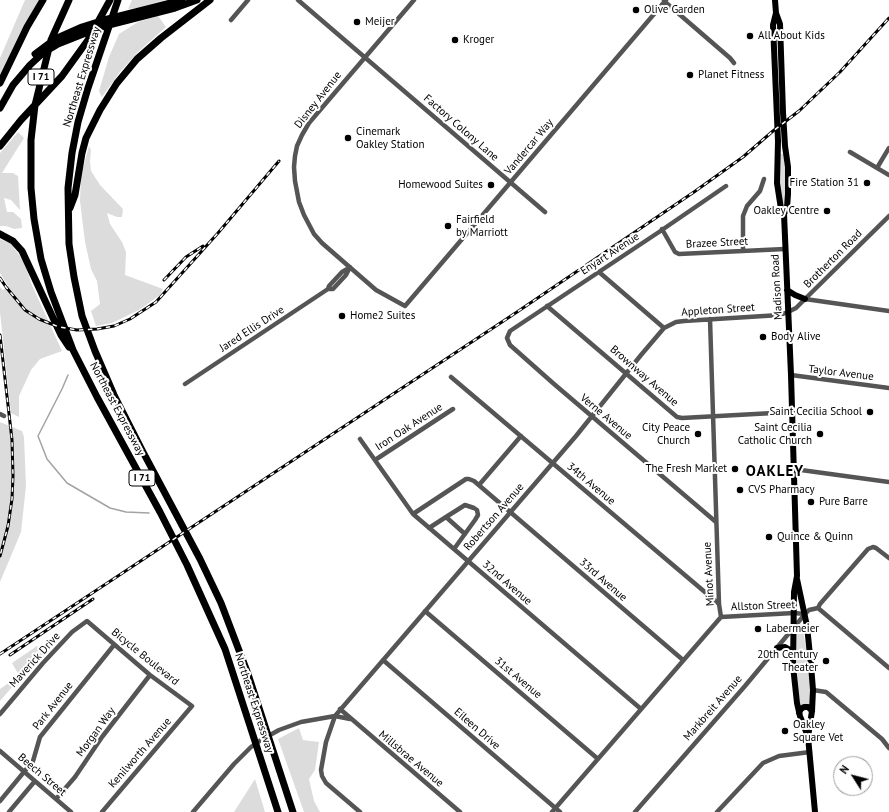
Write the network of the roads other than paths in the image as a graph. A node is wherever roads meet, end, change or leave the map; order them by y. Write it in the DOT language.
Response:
graph roads {
  1 [pos="43,0"];
  2 [pos="69,0"];
  3 [pos="110,0"];
  4 [pos="118,0"];
  5 [pos="182,0"];
  6 [pos="197,0"];
  7 [pos="210,0"];
  8 [pos="248,0"];
  9 [pos="298,0"];
  10 [pos="414,0"];
  11 [pos="775,0"];
  12 [pos="664,1"];
  13 [pos="776,13"];
  14 [pos="137,14"];
  15 [pos="231,20"];
  16 [pos="75,33"];
  17 [pos="365,57"];
  18 [pos="734,64"];
  19 [pos="0,83"];
  20 [pos="0,98"];
  21 [pos="0,108"];
  22 [pos="0,146"];
  23 [pos="889,148"];
  24 [pos="850,152"];
  25 [pos="877,168"];
  26 [pos="889,175"];
  27 [pos="764,179"];
  28 [pos="511,182"];
  29 [pos="726,186"];
  30 [pos="68,212"];
  31 [pos="545,212"];
  32 [pos="784,214"];
  33 [pos="889,216"];
  34 [pos="662,229"];
  35 [pos="0,234"];
  36 [pos="785,249"];
  37 [pos="742,251"];
  38 [pos="350,267"];
  39 [pos="599,272"];
  40 [pos="787,290"];
  41 [pos="805,299"];
  42 [pos="405,306"];
  43 [pos="547,306"];
  44 [pos="889,310"];
  45 [pos="788,312"];
  46 [pos="710,319"];
  47 [pos="664,328"];
  48 [pos="507,338"];
  49 [pos="81,366"];
  50 [pos="627,373"];
  51 [pos="791,375"];
  52 [pos="451,377"];
  53 [pos="186,384"];
  54 [pos="889,388"];
  55 [pos="453,409"];
  56 [pos="792,412"];
  57 [pos="713,416"];
  58 [pos="593,417"];
  59 [pos="521,436"];
  60 [pos="360,439"];
  61 [pos="375,460"];
  62 [pos="553,464"];
  63 [pos="794,470"];
  64 [pos="889,482"];
  65 [pos="479,485"];
  66 [pos="510,512"];
  67 [pos="413,514"];
  68 [pos="446,516"];
  69 [pos="716,522"];
  70 [pos="429,528"];
  71 [pos="465,534"];
  72 [pos="454,550"];
  73 [pos="889,558"];
  74 [pos="468,561"];
  75 [pos="796,576"];
  76 [pos="794,592"];
  77 [pos="719,604"];
  78 [pos="803,606"];
  79 [pos="818,608"];
  80 [pos="425,611"];
  81 [pos="794,613"];
  82 [pos="805,614"];
  83 [pos="721,617"];
  84 [pos="87,621"];
  85 [pos="794,627"];
  86 [pos="114,645"];
  87 [pos="777,648"];
  88 [pos="792,651"];
  89 [pos="382,660"];
  90 [pos="683,660"];
  91 [pos="889,668"];
  92 [pos="150,675"];
  93 [pos="813,690"];
  94 [pos="192,706"];
  95 [pos="340,709"];
  96 [pos="641,709"];
  97 [pos="812,713"];
  98 [pos="0,714"];
  99 [pos="800,714"];
  100 [pos="335,716"];
  101 [pos="351,719"];
  102 [pos="808,737"];
  103 [pos="889,748"];
  104 [pos="0,752"];
  105 [pos="810,752"];
  106 [pos="598,759"];
  107 [pos="25,772"];
  108 [pos="35,781"];
  109 [pos="286,791"];
  110 [pos="56,799"];
  111 [pos="0,801"];
  112 [pos="554,810"];
  113 [pos="815,810"];
  114 [pos="9,812"];
  115 [pos="71,812"];
  116 [pos="102,812"];
  117 [pos="193,812"];
  118 [pos="278,812"];
  119 [pos="293,812"];
  120 [pos="297,812"];
  121 [pos="360,812"];
  122 [pos="460,812"];
  123 [pos="560,812"];
  124 [pos="635,812"];
  125 [pos="718,812"];
  126 [pos="820,812"];
  1 -- 19 [label="highway"];
  2 -- 49 [label="highway, Northeast Expressway / I 71"];
  3 -- 22 [label="highway"];
  4 -- 30 [label="highway, Northeast Expressway / I 71"];
  5 -- 14 [label="highway"];
  6 -- 14 [label="highway"];
  7 -- 30 [label="highway"];
  8 -- 15 [label="street"];
  9 -- 17 [label="street, Factory Colony Lane"];
  10 -- 17 [label="street, Disney Avenue"];
  11 -- 13 [label="main road, Madison Road"];
  12 -- 18 [label="street"];
  12 -- 28 [label="street, Vandercar Way"];
  13 -- 32 [label="main road, Madison Road"];
  13 -- 32 [label="main road, Madison Road"];
  14 -- 16 [label="highway"];
  16 -- 20 [label="highway"];
  16 -- 21 [label="highway"];
  17 -- 28 [label="street, Factory Colony Lane"];
  17 -- 38 [label="street, Disney Avenue"];
  23 -- 25 [label="street"];
  24 -- 25 [label="street"];
  25 -- 26 [label="street"];
  27 -- 37 [label="street"];
  28 -- 31 [label="street, Factory Colony Lane"];
  28 -- 42 [label="street, Vandercar Way"];
  29 -- 34 [label="street, Enyart Avenue"];
  30 -- 109 [label="highway, Northeast Expressway / I 71"];
  32 -- 36 [label="main road, Madison Road"];
  33 -- 41 [label="street, Brotherton Road"];
  34 -- 37 [label="street, Brazee Street"];
  34 -- 39 [label="street, Enyart Avenue"];
  35 -- 49 [label="highway"];
  36 -- 37 [label="street, Brazee Street"];
  36 -- 40 [label="main road, Madison Road"];
  38 -- 42 [label="street, Disney Avenue"];
  38 -- 53 [label="street, Jared Ellis Drive"];
  39 -- 43 [label="street, Enyart Avenue"];
  39 -- 47 [label="street"];
  40 -- 41 [label="main road"];
  40 -- 45 [label="main road, Madison Road"];
  41 -- 44 [label="street"];
  41 -- 45 [label="street, Brotherton Road"];
  43 -- 48 [label="street, Enyart Avenue"];
  43 -- 50 [label="street, Brownway Avenue"];
  45 -- 46 [label="street, Appleton Street"];
  45 -- 51 [label="main road, Madison Road"];
  46 -- 47 [label="street, Appleton Street"];
  46 -- 57 [label="street, Minot Avenue"];
  47 -- 50 [label="street, Robertson Avenue"];
  48 -- 58 [label="street, Verne Avenue"];
  49 -- 118 [label="highway, Northeast Expressway / I 71"];
  50 -- 57 [label="street, Brownway Avenue"];
  50 -- 58 [label="street, Robertson Avenue"];
  51 -- 54 [label="street, Taylor Avenue"];
  51 -- 56 [label="main road, Madison Road"];
  52 -- 59 [label="street, 34th Avenue"];
  55 -- 61 [label="street, Iron Oak Avenue"];
  56 -- 57 [label="street, Brownway Avenue"];
  56 -- 63 [label="main road, Madison Road"];
  57 -- 69 [label="street, Minot Avenue"];
  58 -- 62 [label="street, Robertson Avenue"];
  58 -- 69 [label="street, Verne Avenue"];
  59 -- 62 [label="street, 34th Avenue"];
  59 -- 65 [label="street"];
  60 -- 61 [label="street, 32nd Avenue"];
  61 -- 67 [label="street, 32nd Avenue"];
  62 -- 66 [label="street, Robertson Avenue"];
  62 -- 77 [label="street, 34th Avenue"];
  63 -- 64 [label="street"];
  63 -- 75 [label="main road, Madison Road"];
  65 -- 66 [label="street, 33rd Avenue"];
  65 -- 67 [label="street"];
  66 -- 74 [label="street, Robertson Avenue"];
  66 -- 90 [label="street, 33rd Avenue"];
  67 -- 70 [label="street, 32nd Avenue"];
  68 -- 70 [label="street"];
  68 -- 71 [label="street"];
  68 -- 71 [label="street"];
  69 -- 77 [label="street, Minot Avenue"];
  70 -- 72 [label="street, 32nd Avenue"];
  71 -- 72 [label="street"];
  72 -- 74 [label="street, 32nd Avenue"];
  73 -- 79 [label="street, Markbreit Avenue"];
  74 -- 80 [label="street, Robertson Avenue"];
  74 -- 96 [label="street, 32nd Avenue"];
  75 -- 76 [label="main road, Madison Road"];
  75 -- 78 [label="main road, Madison Road"];
  76 -- 78 [label="main road"];
  76 -- 81 [label="main road, Madison Road"];
  77 -- 83 [label="street, Minot Avenue"];
  78 -- 82 [label="main road, Madison Road"];
  79 -- 82 [label="street, Markbreit Avenue"];
  79 -- 91 [label="street"];
  80 -- 89 [label="street, Robertson Avenue"];
  80 -- 106 [label="street, 31st Avenue"];
  81 -- 82 [label="street, Allston Street"];
  81 -- 83 [label="street, Allston Street"];
  81 -- 85 [label="main road, Madison Road"];
  82 -- 85 [label="street, Markbreit Avenue"];
  82 -- 93 [label="main road, Madison Road"];
  83 -- 90 [label="street, Minot Avenue"];
  84 -- 86 [label="street, Bicycle Boulevard"];
  84 -- 98 [label="street, Maverick Drive"];
  85 -- 87 [label="street, Markbreit Avenue"];
  85 -- 88 [label="main road, Madison Road"];
  86 -- 92 [label="street, Bicycle Boulevard"];
  86 -- 107 [label="street, Park Avenue"];
  87 -- 88 [label="main road"];
  87 -- 124 [label="street, Markbreit Avenue"];
  88 -- 99 [label="main road, Madison Road"];
  89 -- 95 [label="street, Robertson Avenue"];
  89 -- 112 [label="street, Eileen Drive"];
  90 -- 96 [label="street, Minot Avenue"];
  92 -- 94 [label="street, Bicycle Boulevard"];
  92 -- 110 [label="street, Morgan Way"];
  93 -- 97 [label="main road, Madison Road"];
  93 -- 103 [label="street"];
  94 -- 116 [label="street, Kenilworth Avenue"];
  95 -- 100 [label="street, Robertson Avenue"];
  95 -- 101 [label="street, Millsbrae Avenue"];
  96 -- 106 [label="street, Minot Avenue"];
  97 -- 99 [label="main road"];
  97 -- 99 [label="main road"];
  97 -- 102 [label="main road, Madison Road"];
  99 -- 102 [label="main road, Madison Road"];
  100 -- 101 [label="street, Millsbrae Avenue"];
  100 -- 117 [label="street"];
  100 -- 121 [label="street, Robertson Avenue"];
  101 -- 122 [label="street, Millsbrae Avenue"];
  102 -- 105 [label="main road, Madison Road"];
  104 -- 107 [label="street, Beech Street"];
  105 -- 113 [label="main road, Madison Road"];
  105 -- 125 [label="street"];
  106 -- 112 [label="street, Minot Avenue"];
  107 -- 108 [label="street, Beech Street"];
  107 -- 111 [label="street, Park Avenue"];
  108 -- 110 [label="street, Beech Street"];
  108 -- 114 [label="street"];
  109 -- 119 [label="highway, Northeast Expressway / I 71"];
  109 -- 120 [label="highway"];
  110 -- 115 [label="street, Beech Street"];
  112 -- 123 [label="street, Eileen Drive"];
  113 -- 126 [label="street"];
}
